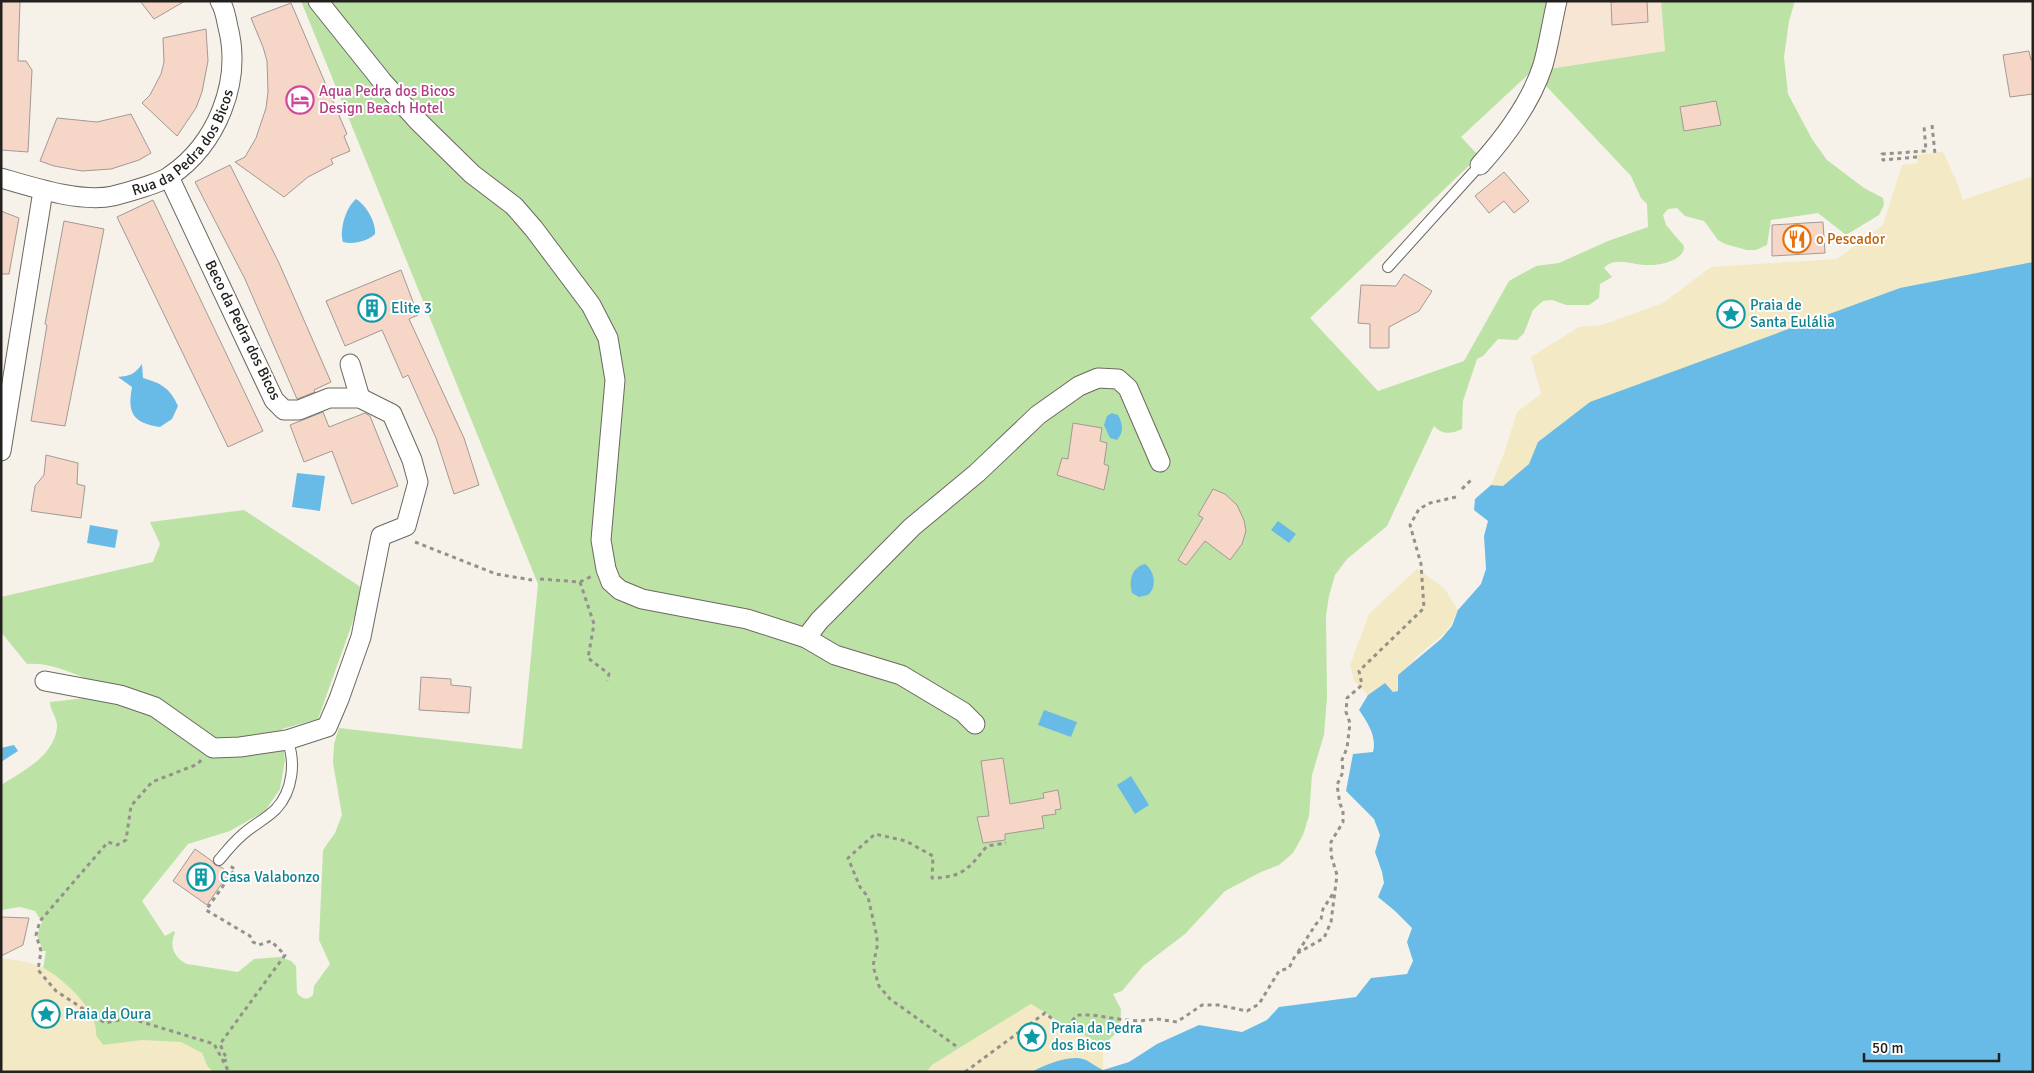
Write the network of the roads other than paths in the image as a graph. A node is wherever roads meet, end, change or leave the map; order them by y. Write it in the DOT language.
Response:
graph roads {
  1 [pos="220,1"];
  2 [pos="318,1"];
  3 [pos="1557,1"];
  4 [pos="1480,164"];
  5 [pos="169,177"];
  6 [pos="1,178"];
  7 [pos="43,190"];
  8 [pos="1388,267"];
  9 [pos="350,364"];
  10 [pos="360,398"];
  11 [pos="1,451"];
  12 [pos="1160,462"];
  13 [pos="806,638"];
  14 [pos="45,681"];
  15 [pos="975,724"];
  16 [pos="287,740"];
  17 [pos="219,860"];
  1 -- 5 [label="street, Rua da Pedra dos Bicos"];
  2 -- 13 [label="street"];
  3 -- 4 [label="street"];
  4 -- 8 [label="lane"];
  5 -- 7 [label="street, Rua da Pedra dos Bicos"];
  5 -- 10 [label="street, Beco da Pedra dos Bicos"];
  6 -- 7 [label="street, Rua da Pedra dos Bicos"];
  7 -- 11 [label="street"];
  9 -- 10 [label="street"];
  10 -- 16 [label="street, Beco da Pedra dos Bicos"];
  12 -- 13 [label="street"];
  13 -- 15 [label="street"];
  14 -- 16 [label="street"];
  16 -- 17 [label="lane"];
}
